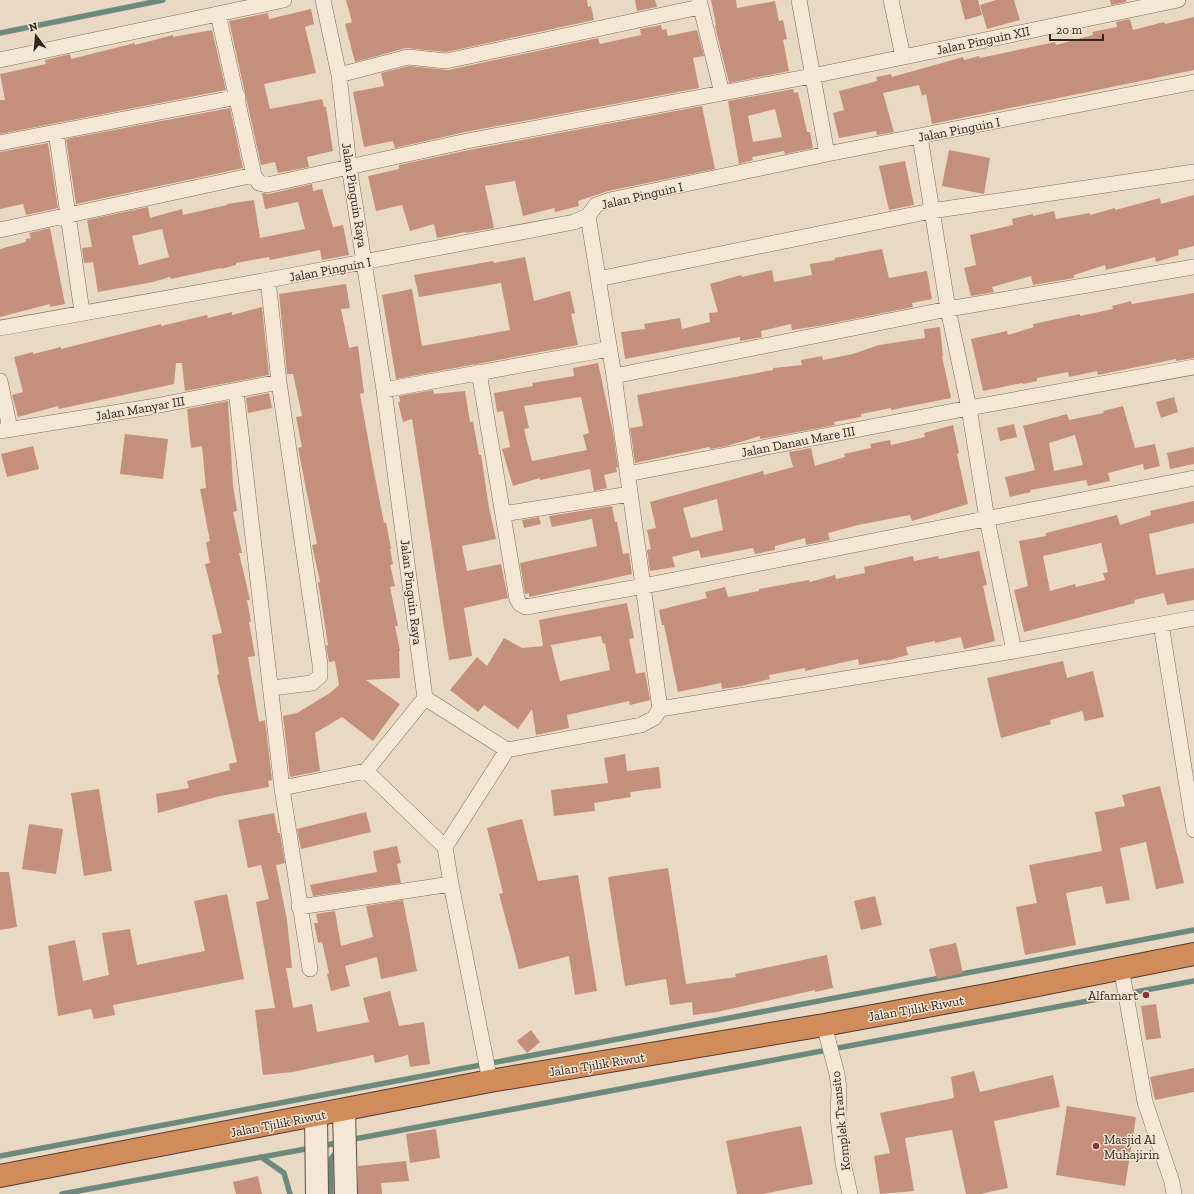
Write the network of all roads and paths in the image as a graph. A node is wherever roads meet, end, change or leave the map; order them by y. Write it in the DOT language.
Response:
graph roads {
  1 [pos="284,0"];
  2 [pos="323,0"];
  3 [pos="798,0"];
  4 [pos="891,0"];
  5 [pos="1178,0"];
  6 [pos="699,4"];
  7 [pos="218,14"];
  8 [pos="902,57"];
  9 [pos="0,60"];
  10 [pos="339,75"];
  11 [pos="812,76"];
  12 [pos="1194,82"];
  13 [pos="722,93"];
  14 [pos="238,97"];
  15 [pos="56,132"];
  16 [pos="920,137"];
  17 [pos="0,143"];
  18 [pos="828,154"];
  19 [pos="349,166"];
  20 [pos="1194,172"];
  21 [pos="254,175"];
  22 [pos="931,211"];
  23 [pos="68,216"];
  24 [pos="588,216"];
  25 [pos="0,230"];
  26 [pos="365,262"];
  27 [pos="1194,267"];
  28 [pos="598,279"];
  29 [pos="268,280"];
  30 [pos="948,309"];
  31 [pos="82,312"];
  32 [pos="0,328"];
  33 [pos="608,349"];
  34 [pos="1194,367"];
  35 [pos="479,372"];
  36 [pos="614,376"];
  37 [pos="0,381"];
  38 [pos="279,382"];
  39 [pos="384,390"];
  40 [pos="236,391"];
  41 [pos="969,408"];
  42 [pos="5,430"];
  43 [pos="627,474"];
  44 [pos="1194,478"];
  45 [pos="630,494"];
  46 [pos="503,514"];
  47 [pos="987,519"];
  48 [pos="644,586"];
  49 [pos="1194,618"];
  50 [pos="1161,624"];
  51 [pos="1014,651"];
  52 [pos="272,688"];
  53 [pos="425,698"];
  54 [pos="660,709"];
  55 [pos="508,750"];
  56 [pos="366,771"];
  57 [pos="282,788"];
  58 [pos="1194,830"];
  59 [pos="445,847"];
  60 [pos="451,884"];
  61 [pos="299,907"];
  62 [pos="1194,954"];
  63 [pos="1121,967"];
  64 [pos="310,969"];
  65 [pos="824,1025"];
  66 [pos="490,1081"];
  67 [pos="344,1110"];
  68 [pos="316,1116"];
  69 [pos="0,1176"];
  70 [pos="317,1194"];
  71 [pos="346,1194"];
  72 [pos="850,1194"];
  73 [pos="1174,1194"];
  1 -- 7 [label="street"];
  2 -- 10 [label="street, Jalan Pinguin Raya"];
  3 -- 11 [label="street"];
  4 -- 8 [label="street"];
  5 -- 8 [label="street, Jalan Pinguin XII"];
  6 -- 10 [label="street"];
  6 -- 13 [label="street"];
  7 -- 9 [label="street"];
  7 -- 14 [label="street"];
  8 -- 11 [label="street, Jalan Pinguin XII"];
  10 -- 19 [label="street, Jalan Pinguin Raya"];
  11 -- 13 [label="street, Jalan Pinguin XII"];
  11 -- 18 [label="street"];
  12 -- 16 [label="street, Jalan Pinguin I"];
  13 -- 19 [label="street, Jalan Pinguin XII"];
  14 -- 15 [label="street"];
  14 -- 21 [label="street"];
  15 -- 17 [label="street"];
  15 -- 23 [label="street"];
  16 -- 18 [label="street, Jalan Pinguin I"];
  16 -- 22 [label="street"];
  18 -- 24 [label="street, Jalan Pinguin I"];
  19 -- 21 [label="street, Jalan Pinguin XII"];
  19 -- 26 [label="street, Jalan Pinguin Raya"];
  20 -- 22 [label="street"];
  21 -- 23 [label="street"];
  22 -- 28 [label="street"];
  22 -- 30 [label="street"];
  23 -- 25 [label="street"];
  23 -- 31 [label="street"];
  24 -- 26 [label="street, Jalan Pinguin I"];
  24 -- 28 [label="street"];
  26 -- 29 [label="street, Jalan Pinguin I"];
  26 -- 39 [label="street, Jalan Pinguin Raya"];
  27 -- 30 [label="street"];
  28 -- 33 [label="street"];
  29 -- 31 [label="street, Jalan Pinguin I"];
  29 -- 38 [label="street"];
  30 -- 36 [label="street"];
  30 -- 41 [label="street"];
  31 -- 32 [label="street, Jalan Pinguin I"];
  33 -- 35 [label="street"];
  33 -- 36 [label="street"];
  34 -- 41 [label="street, Jalan Danau Mare III"];
  35 -- 39 [label="street"];
  35 -- 46 [label="street"];
  36 -- 43 [label="street"];
  37 -- 42 [label="street"];
  38 -- 40 [label="street, Jalan Manyar III"];
  38 -- 52 [label="street"];
  39 -- 53 [label="street, Jalan Pinguin Raya"];
  40 -- 42 [label="street, Jalan Manyar III"];
  40 -- 52 [label="street"];
  41 -- 43 [label="street, Jalan Danau Mare III"];
  41 -- 47 [label="street"];
  43 -- 45 [label="street"];
  44 -- 47 [label="street"];
  45 -- 46 [label="street"];
  45 -- 48 [label="street"];
  46 -- 48 [label="street"];
  47 -- 48 [label="street"];
  47 -- 51 [label="street"];
  48 -- 54 [label="street"];
  49 -- 50 [label="street"];
  50 -- 51 [label="street"];
  50 -- 58 [label="street"];
  51 -- 54 [label="street"];
  52 -- 57 [label="street"];
  53 -- 55 [label="street"];
  53 -- 56 [label="street"];
  54 -- 55 [label="street"];
  55 -- 59 [label="street"];
  56 -- 57 [label="street"];
  56 -- 59 [label="street"];
  57 -- 61 [label="street"];
  59 -- 60 [label="street"];
  60 -- 61 [label="street"];
  60 -- 66 [label="street"];
  61 -- 64 [label="street"];
  62 -- 63 [label="highway, Jalan Tjilik Riwut"];
  63 -- 65 [label="highway, Jalan Tjilik Riwut"];
  63 -- 73 [label="street"];
  65 -- 66 [label="highway, Jalan Tjilik Riwut"];
  65 -- 72 [label="street, Komplek Transito"];
  66 -- 67 [label="highway, Jalan Tjilik Riwut"];
  67 -- 68 [label="highway, Jalan Tjilik Riwut"];
  67 -- 71 [label="street"];
  68 -- 69 [label="highway, Jalan Tjilik Riwut"];
  68 -- 70 [label="street"];
}
